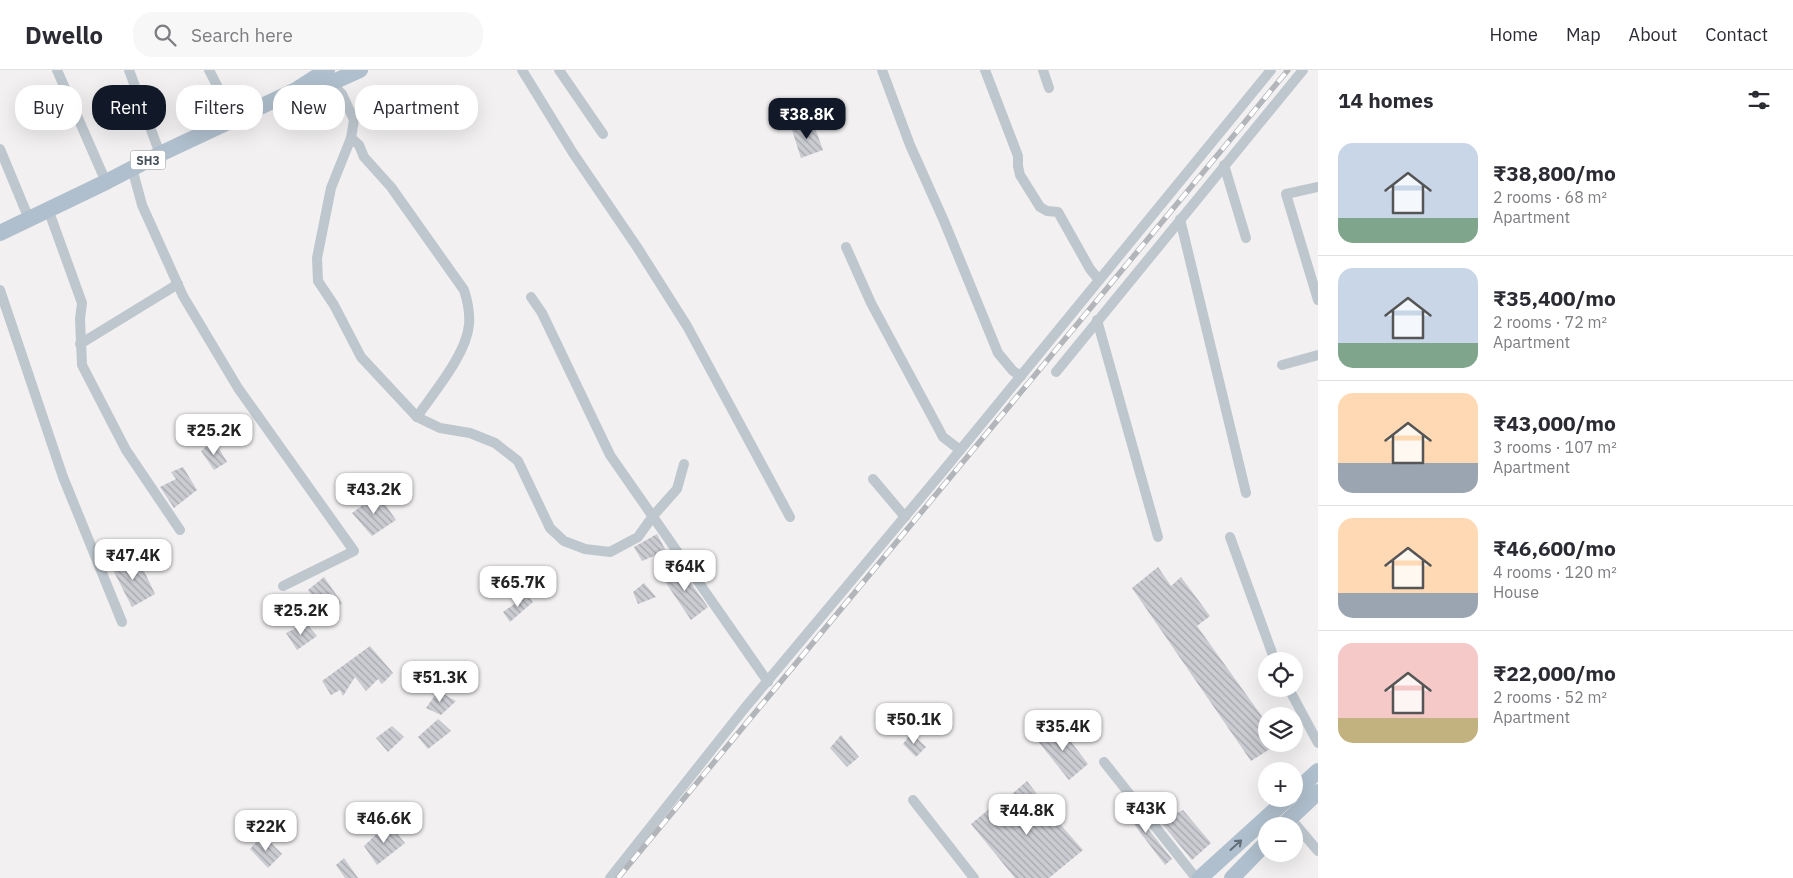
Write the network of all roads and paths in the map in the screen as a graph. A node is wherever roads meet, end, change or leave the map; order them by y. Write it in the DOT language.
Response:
graph roads {
  1 [pos="57,70"];
  2 [pos="129,70"];
  3 [pos="209,70"];
  4 [pos="360,70"];
  5 [pos="522,70"];
  6 [pos="560,70"];
  7 [pos="882,70"];
  8 [pos="985,70"];
  9 [pos="1043,70"];
  10 [pos="1271,70"];
  11 [pos="1303,70"];
  12 [pos="329,77"];
  13 [pos="217,85"];
  14 [pos="1049,88"];
  15 [pos="263,105"];
  16 [pos="211,130"];
  17 [pos="603,134"];
  18 [pos="351,138"];
  19 [pos="0,149"];
  20 [pos="160,154"];
  21 [pos="1224,165"];
  22 [pos="132,168"];
  23 [pos="106,182"];
  24 [pos="1318,187"];
  25 [pos="48,209"];
  26 [pos="29,219"];
  27 [pos="1180,220"];
  28 [pos="0,233"];
  29 [pos="1246,238"];
  30 [pos="846,247"];
  31 [pos="1099,280"];
  32 [pos="178,284"];
  33 [pos="0,290"];
  34 [pos="532,297"];
  35 [pos="1318,300"];
  36 [pos="1097,320"];
  37 [pos="80,344"];
  38 [pos="1318,355"];
  39 [pos="1282,365"];
  40 [pos="1056,372"];
  41 [pos="1021,376"];
  42 [pos="417,417"];
  43 [pos="960,450"];
  44 [pos="684,464"];
  45 [pos="873,479"];
  46 [pos="1246,494"];
  47 [pos="653,516"];
  48 [pos="790,517"];
  49 [pos="905,517"];
  50 [pos="180,530"];
  51 [pos="1158,537"];
  52 [pos="1230,537"];
  53 [pos="283,586"];
  54 [pos="122,622"];
  55 [pos="1272,652"];
  56 [pos="768,682"];
  57 [pos="1293,697"];
  58 [pos="1318,742"];
  59 [pos="1104,762"];
  60 [pos="1318,771"];
  61 [pos="1303,785"];
  62 [pos="1318,792"];
  63 [pos="913,800"];
  64 [pos="1278,807"];
  65 [pos="1291,817"];
  66 [pos="1303,837"];
  67 [pos="1258,851"];
  68 [pos="1318,851"];
  69 [pos="610,878"];
  70 [pos="974,878"];
  71 [pos="1196,878"];
  72 [pos="1200,878"];
  73 [pos="1232,878"];
  1 -- 23 [label="street"];
  2 -- 20 [label="street"];
  3 -- 13 [label="street"];
  4 -- 12 [label="main road, SH3"];
  5 -- 48 [label="street"];
  6 -- 17 [label="street"];
  7 -- 41 [label="street"];
  8 -- 31 [label="street"];
  9 -- 14 [label="street"];
  10 -- 31 [label="street"];
  11 -- 21 [label="street"];
  12 -- 15 [label="main road, SH3"];
  12 -- 18 [label="street"];
  16 -- 20 [label="main road, SH3"];
  18 -- 42 [label="street"];
  18 -- 42 [label="street"];
  19 -- 26 [label="street"];
  20 -- 22 [label="main road, SH3"];
  21 -- 27 [label="street"];
  21 -- 29 [label="street"];
  22 -- 23 [label="main road, SH3"];
  22 -- 32 [label="street"];
  23 -- 25 [label="main road, SH3"];
  24 -- 35 [label="street"];
  25 -- 26 [label="main road, SH3"];
  25 -- 37 [label="street"];
  26 -- 28 [label="main road, SH3"];
  27 -- 36 [label="street"];
  27 -- 46 [label="street"];
  30 -- 43 [label="street"];
  31 -- 41 [label="street"];
  32 -- 37 [label="street"];
  32 -- 53 [label="street"];
  33 -- 54 [label="street"];
  34 -- 47 [label="street"];
  36 -- 40 [label="street"];
  36 -- 51 [label="street"];
  37 -- 50 [label="street"];
  38 -- 39 [label="street"];
  41 -- 43 [label="street"];
  42 -- 47 [label="street"];
  43 -- 49 [label="street"];
  44 -- 47 [label="street"];
  45 -- 49 [label="street"];
  47 -- 56 [label="street"];
  49 -- 56 [label="street"];
  52 -- 55 [label="street"];
  56 -- 69 [label="street"];
  57 -- 58 [label="street"];
  59 -- 71 [label="street"];
  60 -- 61 [label="main road"];
  62 -- 65 [label="main road"];
  63 -- 70 [label="street"];
  72 -- 64 [label="main road, one-way"];
  66 -- 68 [label="street"];
  67 -- 73 [label="main road"];
}
